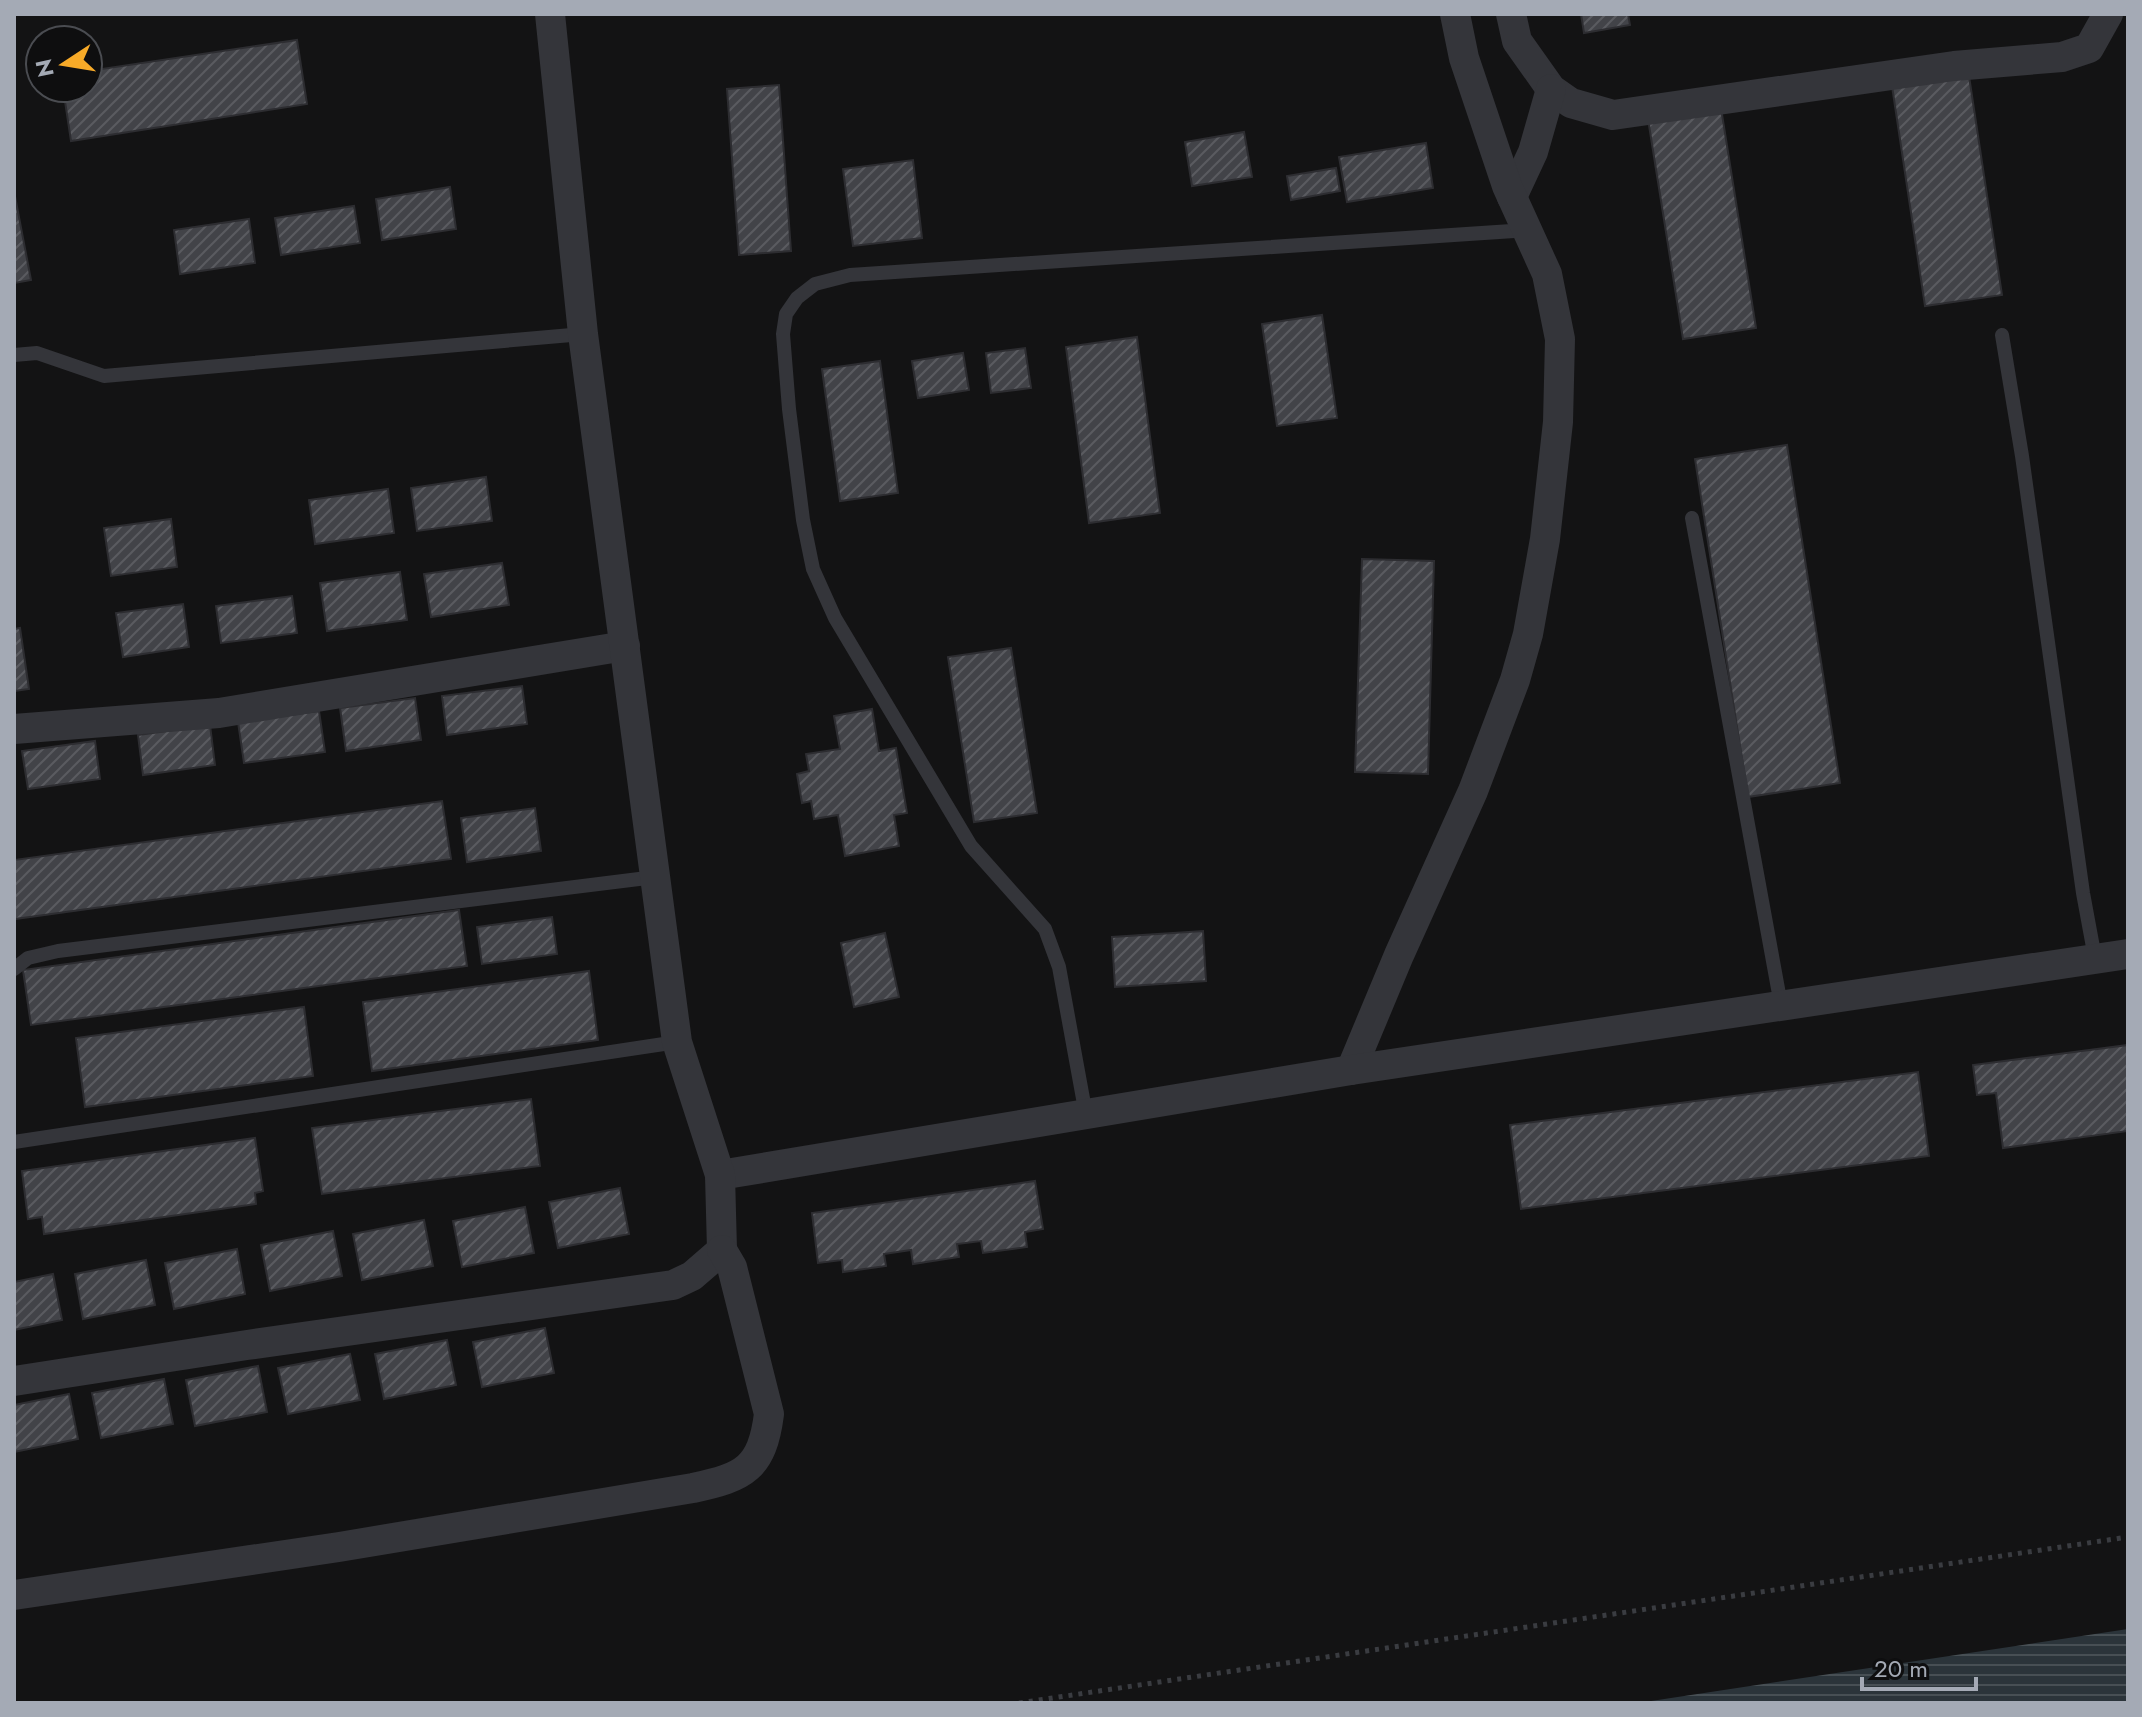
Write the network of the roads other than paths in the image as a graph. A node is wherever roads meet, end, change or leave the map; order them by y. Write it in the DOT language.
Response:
graph roads {
  1 [pos="550,14"];
  2 [pos="1455,14"];
  3 [pos="1511,14"];
  4 [pos="2108,14"];
  5 [pos="1551,89"];
  6 [pos="1512,197"];
  7 [pos="1528,230"];
  8 [pos="583,334"];
  9 [pos="2002,335"];
  10 [pos="14,355"];
  11 [pos="1692,518"];
  12 [pos="625,646"];
  13 [pos="14,729"];
  14 [pos="655,877"];
  15 [pos="2128,954"];
  16 [pos="2095,958"];
  17 [pos="14,969"];
  18 [pos="1781,1005"];
  19 [pos="677,1042"];
  20 [pos="1351,1070"];
  21 [pos="1086,1116"];
  22 [pos="14,1142"];
  23 [pos="720,1175"];
  24 [pos="722,1250"];
  25 [pos="14,1381"];
  26 [pos="14,1595"];
  1 -- 8 [label="street"];
  2 -- 6 [label="street"];
  3 -- 5 [label="street"];
  4 -- 5 [label="street"];
  5 -- 6 [label="street"];
  6 -- 7 [label="street"];
  7 -- 20 [label="street"];
  7 -- 21 [label="lane"];
  8 -- 10 [label="lane"];
  8 -- 12 [label="street"];
  9 -- 16 [label="lane"];
  11 -- 18 [label="lane"];
  12 -- 13 [label="street"];
  12 -- 14 [label="street"];
  14 -- 17 [label="lane"];
  14 -- 19 [label="street"];
  15 -- 16 [label="street"];
  16 -- 18 [label="street"];
  18 -- 20 [label="street"];
  19 -- 22 [label="lane"];
  19 -- 23 [label="street"];
  20 -- 21 [label="street"];
  21 -- 23 [label="street"];
  23 -- 24 [label="street"];
  24 -- 25 [label="street"];
  24 -- 26 [label="street"];
}
